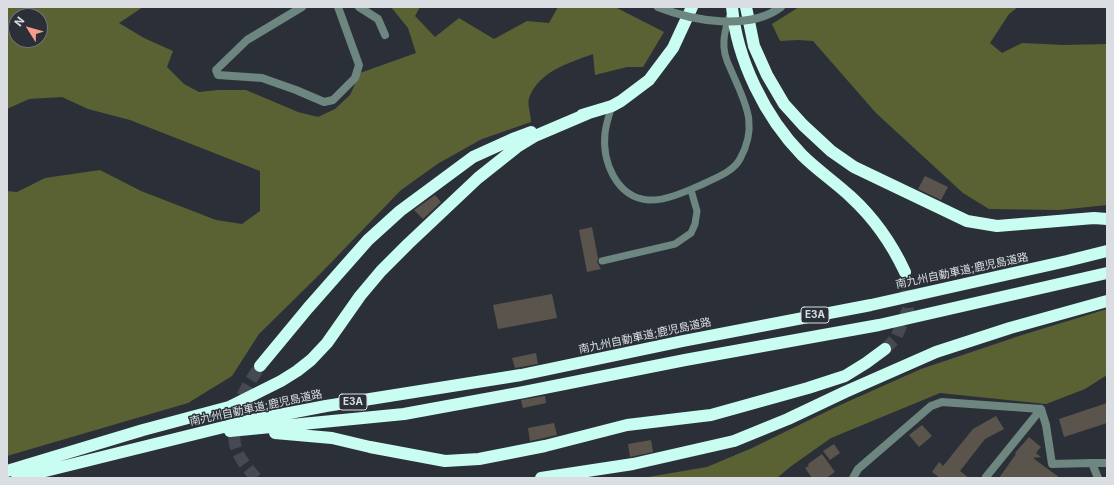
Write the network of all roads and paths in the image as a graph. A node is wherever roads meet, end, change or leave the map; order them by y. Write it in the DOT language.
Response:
graph roads {
  1 [pos="302,7"];
  2 [pos="338,7"];
  3 [pos="359,7"];
  4 [pos="658,7"];
  5 [pos="692,7"];
  6 [pos="732,7"];
  7 [pos="746,7"];
  8 [pos="782,7"];
  9 [pos="385,35"];
  10 [pos="612,106"];
  11 [pos="588,113"];
  12 [pos="691,190"];
  13 [pos="1107,219"];
  14 [pos="1107,251"];
  15 [pos="602,262"];
  16 [pos="905,272"];
  17 [pos="1107,273"];
  18 [pos="1107,301"];
  19 [pos="885,349"];
  20 [pos="260,366"];
  21 [pos="1041,409"];
  22 [pos="246,430"];
  23 [pos="186,435"];
  24 [pos="1092,463"];
  25 [pos="1107,463"];
  26 [pos="7,471"];
  27 [pos="986,477"];
  28 [pos="17,478"];
  29 [pos="541,478"];
  30 [pos="853,478"];
  31 [pos="1098,478"];
  1 -- 2 [label="street"];
  3 -- 9 [label="street"];
  4 -- 8 [label="street, bridge"];
  5 -- 10 [label="highway"];
  6 -- 12 [label="lane"];
  6 -- 16 [label="highway"];
  7 -- 13 [label="highway"];
  10 -- 11 [label="highway"];
  10 -- 12 [label="lane"];
  11 -- 20 [label="highway"];
  11 -- 26 [label="highway"];
  12 -- 15 [label="lane"];
  14 -- 23 [label="highway, 南九州自動車道;鹿児島道路 / E3A"];
  17 -- 22 [label="highway, 南九州自動車道;鹿児島道路 / E3A"];
  18 -- 29 [label="highway"];
  19 -- 22 [label="highway"];
  21 -- 24 [label="street"];
  21 -- 27 [label="street"];
  21 -- 30 [label="street"];
  22 -- 23 [label="highway, 南九州自動車道;鹿児島道路 / E3A"];
  23 -- 28 [label="highway, 南九州自動車道;鹿児島道路 / E3A"];
  24 -- 25 [label="street"];
  24 -- 31 [label="street"];
}
